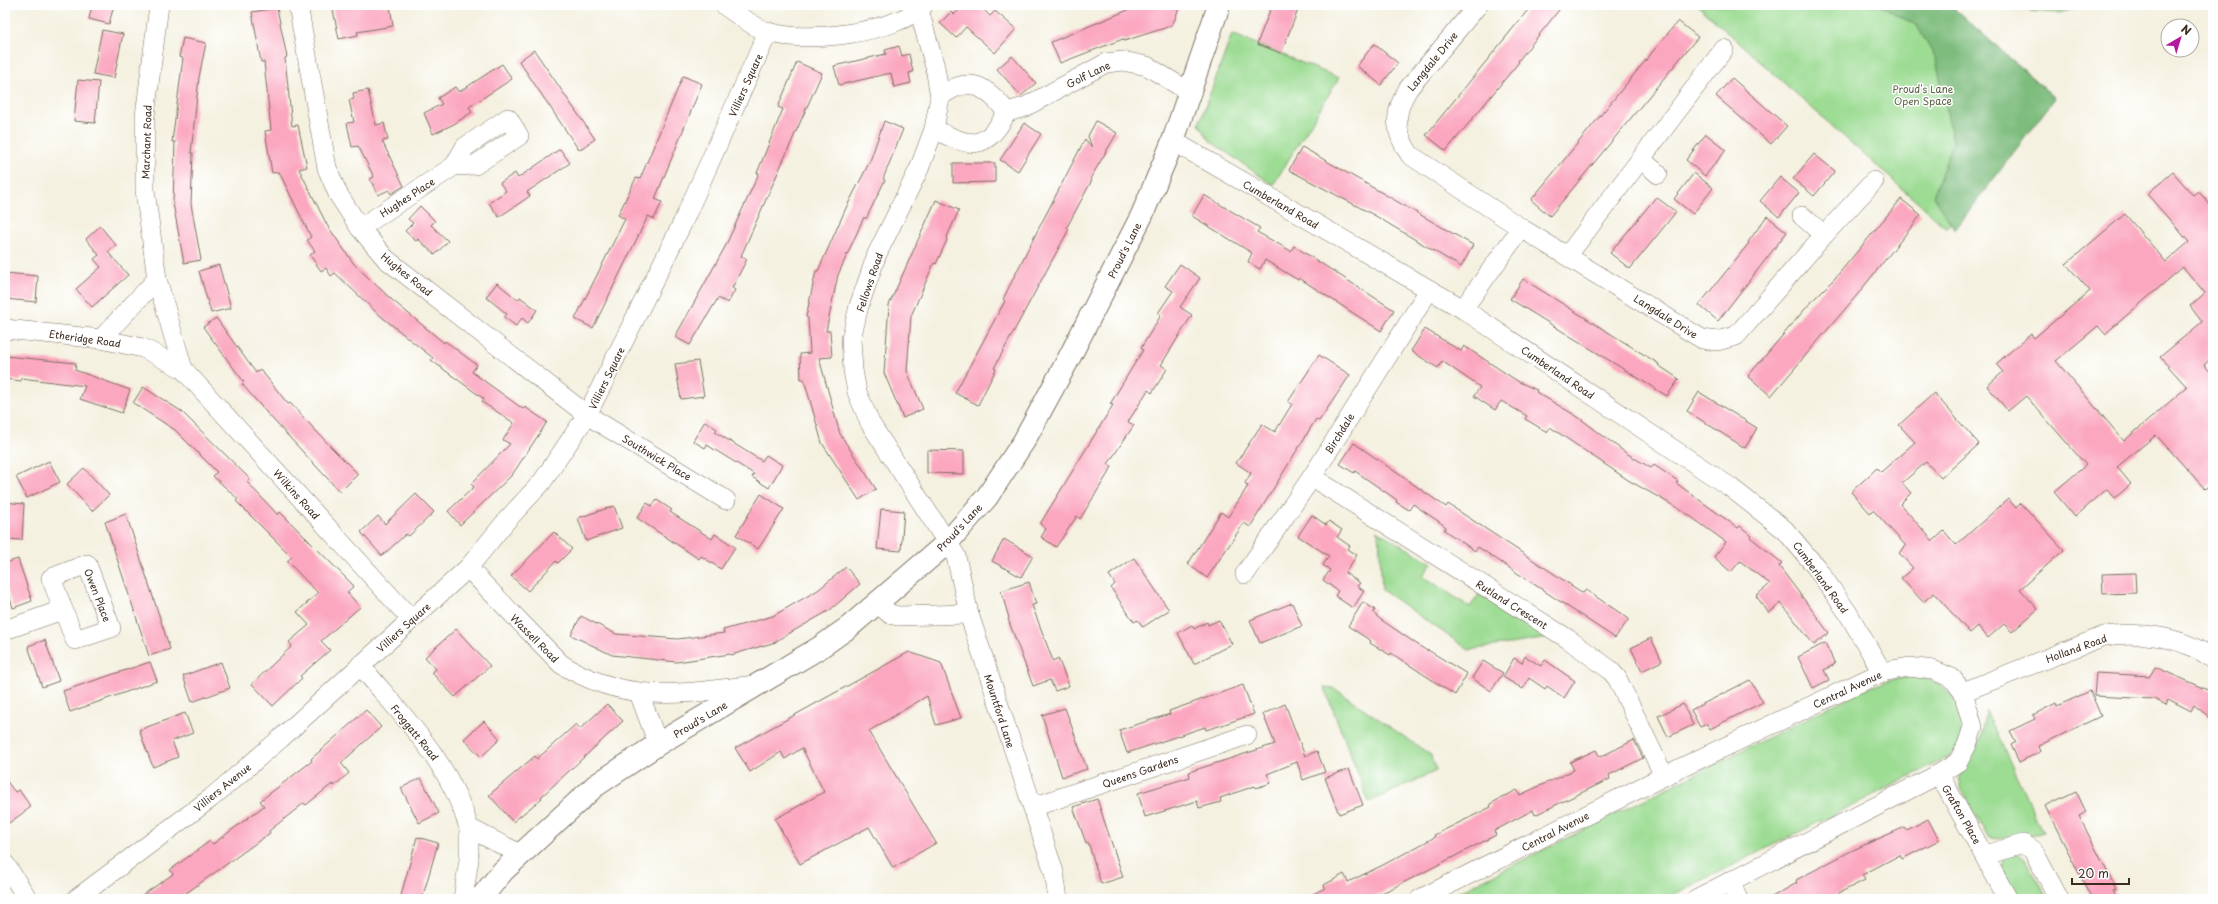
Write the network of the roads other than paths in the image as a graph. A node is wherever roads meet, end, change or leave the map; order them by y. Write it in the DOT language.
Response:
graph roads {
  1 [pos="160,5"];
  2 [pos="298,5"];
  3 [pos="724,5"];
  4 [pos="1219,5"];
  5 [pos="1478,5"];
  6 [pos="922,7"];
  7 [pos="768,32"];
  8 [pos="1724,49"];
  9 [pos="1191,93"];
  10 [pos="940,97"];
  11 [pos="1007,112"];
  12 [pos="934,129"];
  13 [pos="1173,141"];
  14 [pos="1641,159"];
  15 [pos="454,166"];
  16 [pos="1658,174"];
  17 [pos="1874,181"];
  18 [pos="1802,216"];
  19 [pos="360,228"];
  20 [pos="1521,228"];
  21 [pos="1824,235"];
  22 [pos="1568,255"];
  23 [pos="158,279"];
  24 [pos="1429,290"];
  25 [pos="1462,309"];
  26 [pos="5,329"];
  27 [pos="101,339"];
  28 [pos="183,369"];
  29 [pos="588,415"];
  30 [pos="1312,476"];
  31 [pos="726,500"];
  32 [pos="948,542"];
  33 [pos="468,568"];
  34 [pos="1245,574"];
  35 [pos="878,604"];
  36 [pos="62,610"];
  37 [pos="969,614"];
  38 [pos="412,619"];
  39 [pos="5,630"];
  40 [pos="2213,659"];
  41 [pos="360,665"];
  42 [pos="1882,672"];
  43 [pos="758,684"];
  44 [pos="1963,692"];
  45 [pos="639,693"];
  46 [pos="1247,735"];
  47 [pos="658,744"];
  48 [pos="1939,774"];
  49 [pos="1664,776"];
  50 [pos="1033,807"];
  51 [pos="469,828"];
  52 [pos="522,855"];
  53 [pos="1985,855"];
  54 [pos="5,864"];
  55 [pos="1730,882"];
  56 [pos="28,899"];
  57 [pos="76,899"];
  58 [pos="463,899"];
  59 [pos="480,899"];
  60 [pos="1058,899"];
  61 [pos="1420,899"];
  62 [pos="1696,899"];
  63 [pos="1738,899"];
  64 [pos="2008,899"];
  65 [pos="2059,899"];
  1 -- 23 [label="street, Marchant Road"];
  2 -- 19 [label="street, Hughes Road"];
  3 -- 7 [label="street"];
  4 -- 9 [label="street, Proud's Lane"];
  5 -- 20 [label="street, Langdale Drive"];
  6 -- 7 [label="street"];
  6 -- 10 [label="street, Fellows Road"];
  7 -- 29 [label="street, Villiers Square"];
  8 -- 14 [label="street"];
  9 -- 11 [label="street, Golf Lane"];
  9 -- 13 [label="street, Proud's Lane"];
  10 -- 11 [label="street"];
  10 -- 12 [label="street, Fellows Road"];
  11 -- 12 [label="street"];
  12 -- 32 [label="street, Fellows Road"];
  13 -- 24 [label="street, Cumberland Road"];
  13 -- 32 [label="street, Proud's Lane"];
  14 -- 16 [label="street"];
  14 -- 22 [label="street"];
  15 -- 19 [label="street, Hughes Place"];
  17 -- 21 [label="street, Langdale Drive"];
  18 -- 21 [label="street"];
  19 -- 29 [label="street, Hughes Road"];
  20 -- 22 [label="street, Langdale Drive"];
  20 -- 25 [label="street"];
  21 -- 22 [label="street, Langdale Drive"];
  23 -- 27 [label="street"];
  23 -- 28 [label="street, Marchant Road"];
  24 -- 25 [label="street, Cumberland Road"];
  24 -- 30 [label="street, Birchdale"];
  25 -- 42 [label="street, Cumberland Road"];
  26 -- 27 [label="street, Etheridge Road"];
  27 -- 28 [label="street, Etheridge Road"];
  28 -- 38 [label="street, Wilkins Road"];
  29 -- 31 [label="street, Southwick Place"];
  29 -- 33 [label="street, Villiers Square"];
  30 -- 34 [label="street, Birchdale"];
  30 -- 49 [label="street, Rutland Crescent"];
  32 -- 35 [label="street, Proud's Lane"];
  32 -- 37 [label="street, Fellows Road"];
  33 -- 38 [label="street, Villiers Square"];
  33 -- 45 [label="street, Wassell Road"];
  35 -- 37 [label="street"];
  35 -- 43 [label="street, Proud's Lane"];
  36 -- 39 [label="street"];
  37 -- 50 [label="street, Mountford Lane"];
  38 -- 41 [label="street, Villiers Square"];
  40 -- 44 [label="street, Holland Road"];
  41 -- 51 [label="street, Froggatt Road"];
  41 -- 57 [label="street, Villiers Avenue"];
  42 -- 44 [label="street, Central Avenue"];
  42 -- 49 [label="street, Central Avenue"];
  43 -- 45 [label="street, Wassell Road"];
  43 -- 47 [label="street, Proud's Lane"];
  44 -- 48 [label="street, Central Avenue"];
  45 -- 47 [label="street"];
  46 -- 50 [label="street, Queens Gardens"];
  47 -- 52 [label="street, Proud's Lane"];
  48 -- 53 [label="street, Grafton Place"];
  48 -- 55 [label="street, Central Avenue"];
  49 -- 61 [label="street, Central Avenue"];
  50 -- 60 [label="street, Mountford Lane"];
  51 -- 52 [label="street"];
  51 -- 58 [label="street, Froggatt Road"];
  52 -- 59 [label="street, Proud's Lane"];
  53 -- 64 [label="street, Grafton Place"];
  53 -- 65 [label="street, Grafton Place"];
  54 -- 56 [label="street"];
  55 -- 62 [label="street, Central Avenue"];
  55 -- 63 [label="street"];
}
